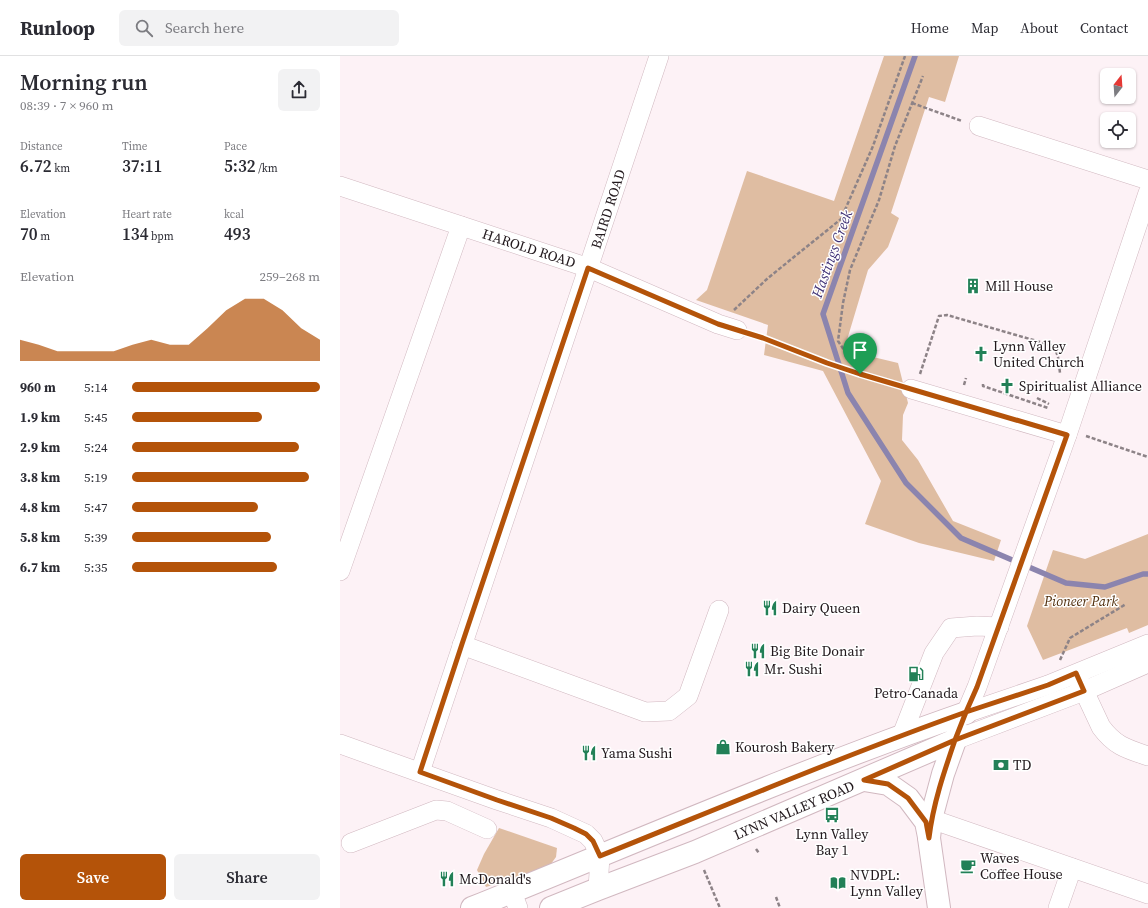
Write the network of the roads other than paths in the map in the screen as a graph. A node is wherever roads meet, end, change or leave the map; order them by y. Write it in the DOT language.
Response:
graph roads {
  1 [pos="659,56"];
  2 [pos="979,126"];
  3 [pos="1148,180"];
  4 [pos="340,186"];
  5 [pos="1148,193"];
  6 [pos="461,226"];
  7 [pos="588,268"];
  8 [pos="737,330"];
  9 [pos="913,389"];
  10 [pos="1067,435"];
  11 [pos="340,571"];
  12 [pos="719,610"];
  13 [pos="999,626"];
  14 [pos="462,644"];
  15 [pos="1148,644"];
  16 [pos="1148,663"];
  17 [pos="1076,673"];
  18 [pos="1084,691"];
  19 [pos="966,712"];
  20 [pos="902,735"];
  21 [pos="955,740"];
  22 [pos="340,744"];
  23 [pos="1148,756"];
  24 [pos="420,772"];
  25 [pos="864,780"];
  26 [pos="930,828"];
  27 [pos="487,829"];
  28 [pos="351,843"];
  29 [pos="600,856"];
  30 [pos="1072,868"];
  31 [pos="598,889"];
  32 [pos="1148,894"];
  33 [pos="515,900"];
  34 [pos="472,908"];
  35 [pos="550,908"];
  36 [pos="939,908"];
  37 [pos="1058,908"];
  1 -- 7 [label="street, BAIRD ROAD"];
  2 -- 3 [label="street"];
  4 -- 6 [label="street, HAROLD ROAD"];
  5 -- 10 [label="street"];
  6 -- 7 [label="street, HAROLD ROAD"];
  6 -- 11 [label="street"];
  7 -- 8 [label="street, HAROLD ROAD"];
  7 -- 14 [label="street, BAIRD ROAD"];
  9 -- 10 [label="street"];
  10 -- 13 [label="street"];
  12 -- 14 [label="street"];
  13 -- 19 [label="street"];
  13 -- 20 [label="street"];
  14 -- 24 [label="street, BAIRD ROAD"];
  15 -- 17 [label="street, LYNN VALLEY ROAD"];
  16 -- 18 [label="street, LYNN VALLEY ROAD"];
  17 -- 18 [label="street"];
  17 -- 19 [label="street, LYNN VALLEY ROAD"];
  18 -- 21 [label="street, LYNN VALLEY ROAD"];
  18 -- 23 [label="street"];
  19 -- 20 [label="main road, LYNN VALLEY ROAD"];
  19 -- 21 [label="main road"];
  20 -- 29 [label="main road, LYNN VALLEY ROAD"];
  21 -- 25 [label="main road, LYNN VALLEY ROAD"];
  21 -- 26 [label="main road"];
  22 -- 24 [label="street"];
  24 -- 29 [label="street"];
  25 -- 26 [label="main road"];
  25 -- 31 [label="main road, LYNN VALLEY ROAD"];
  26 -- 30 [label="street"];
  26 -- 36 [label="main road"];
  27 -- 28 [label="street"];
  29 -- 31 [label="street"];
  29 -- 33 [label="main road, LYNN VALLEY ROAD"];
  30 -- 32 [label="street"];
  30 -- 37 [label="street"];
  31 -- 35 [label="main road, LYNN VALLEY ROAD"];
  33 -- 34 [label="main road, LYNN VALLEY ROAD"];
}
